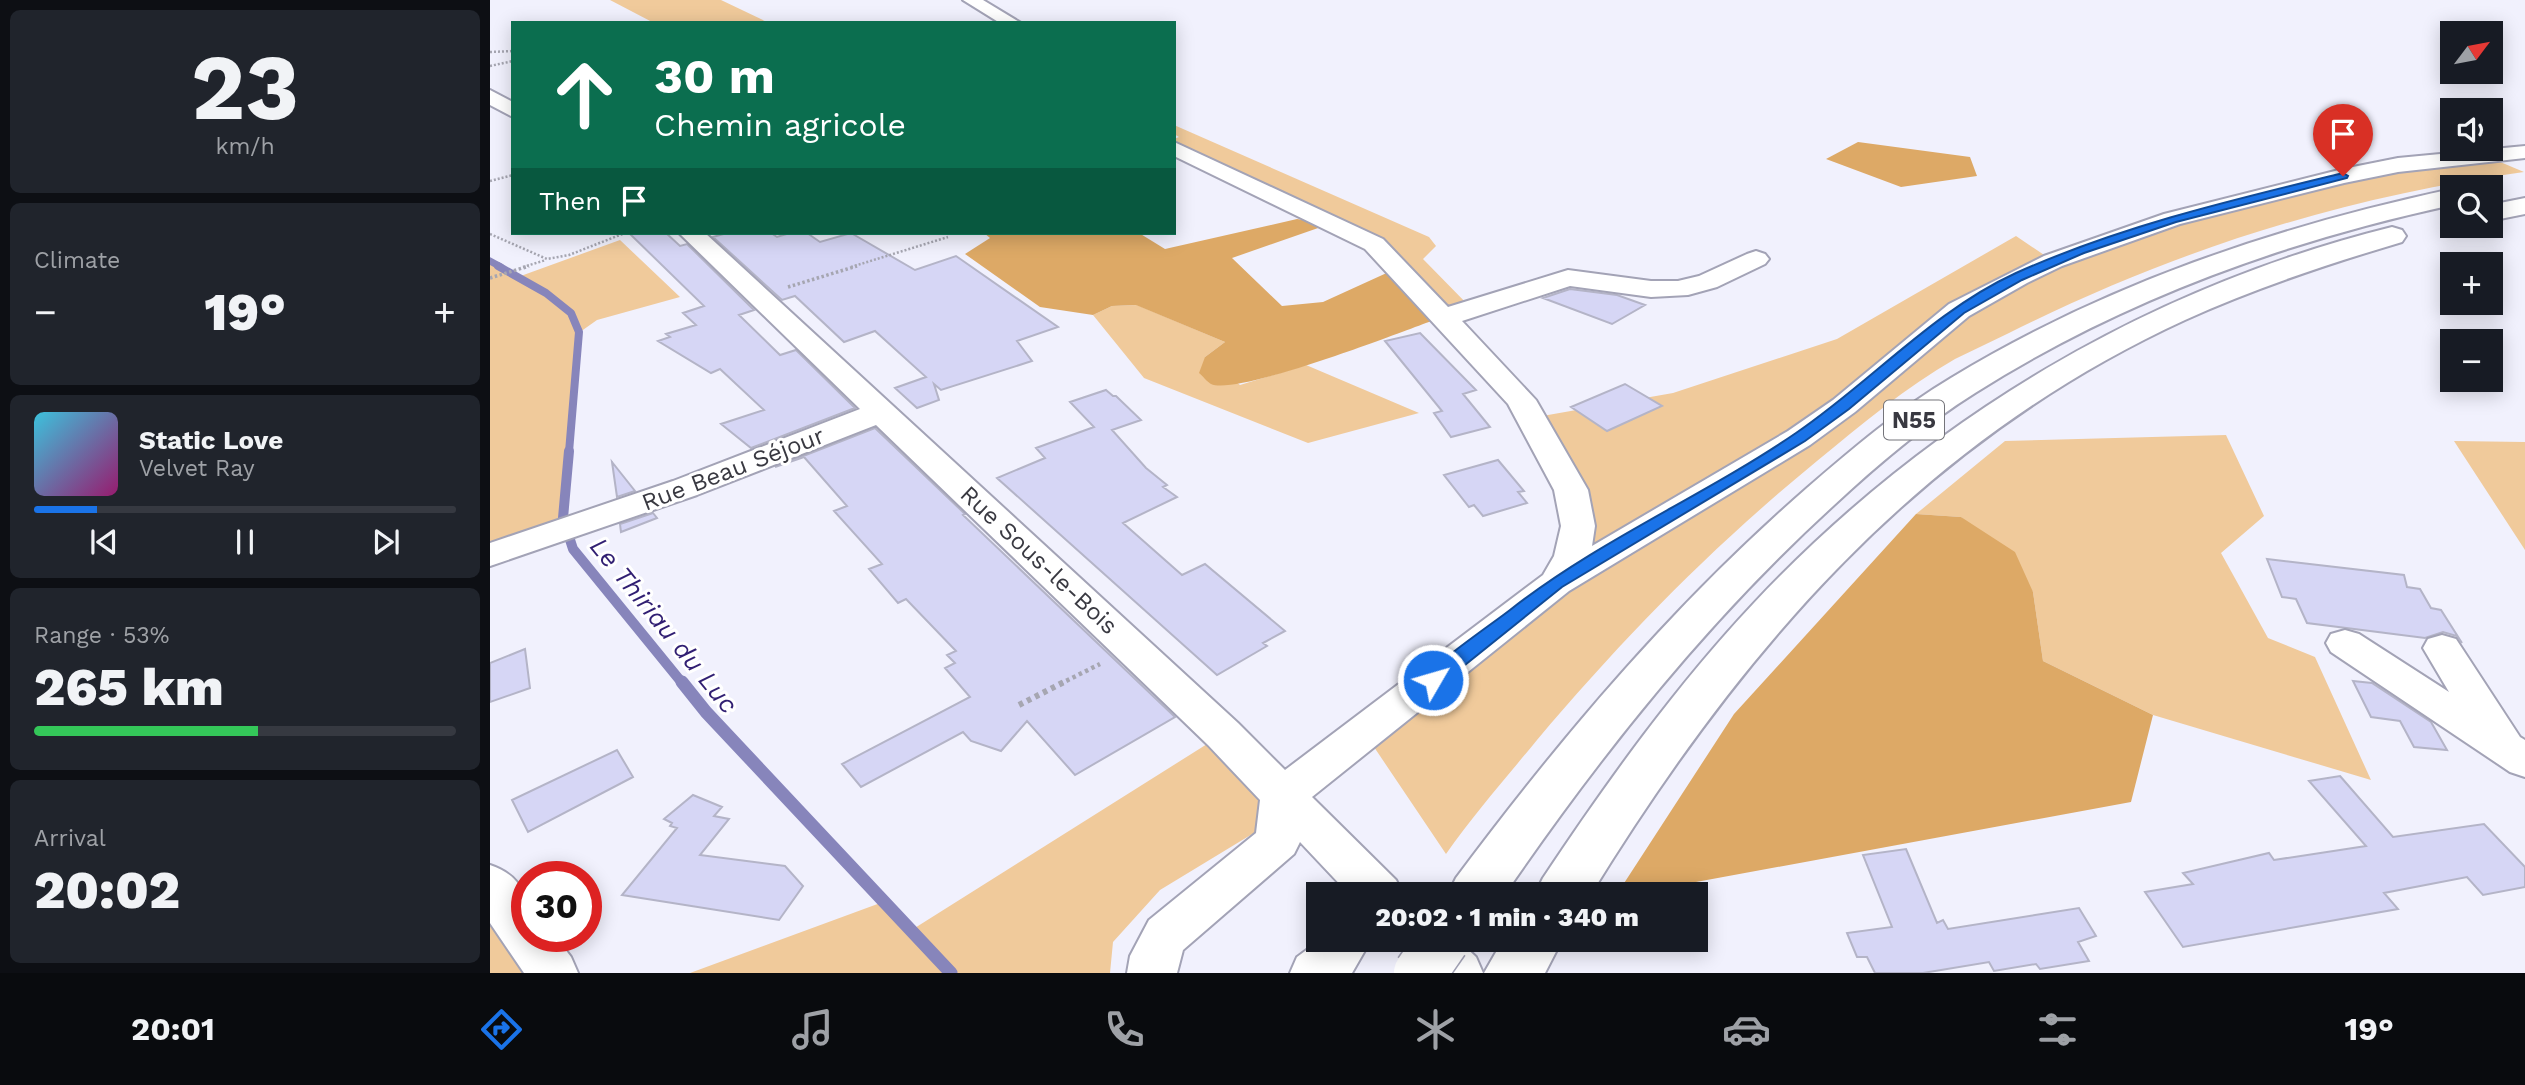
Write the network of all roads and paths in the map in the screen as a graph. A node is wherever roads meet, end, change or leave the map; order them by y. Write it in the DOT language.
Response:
graph roads {
  1 [pos="971,0"];
  2 [pos="1009,21"];
  3 [pos="511,51"];
  4 [pos="490,52"];
  5 [pos="511,61"];
  6 [pos="490,66"];
  7 [pos="490,96"];
  8 [pos="511,110"];
  9 [pos="1176,149"];
  10 [pos="2525,152"];
  11 [pos="511,176"];
  12 [pos="490,181"];
  13 [pos="2525,184"];
  14 [pos="2503,187"];
  15 [pos="2440,200"];
  16 [pos="2525,206"];
  17 [pos="2503,210"];
  18 [pos="2440,223"];
  19 [pos="490,234"];
  20 [pos="620,235"];
  21 [pos="693,235"];
  22 [pos="948,237"];
  23 [pos="547,259"];
  24 [pos="1756,259"];
  25 [pos="490,278"];
  26 [pos="759,296"];
  27 [pos="1445,317"];
  28 [pos="883,411"];
  29 [pos="490,555"];
  30 [pos="1556,583"];
  31 [pos="2345,643"];
  32 [pos="1131,647"];
  33 [pos="2442,648"];
  34 [pos="1019,705"];
  35 [pos="2516,755"];
  36 [pos="1283,794"];
  37 [pos="1367,882"];
  38 [pos="1483,882"];
  39 [pos="1570,882"];
  40 [pos="490,886"];
  41 [pos="1340,952"];
  42 [pos="1435,952"];
  43 [pos="1437,952"];
  44 [pos="1526,952"];
  45 [pos="553,973"];
  46 [pos="1152,973"];
  47 [pos="1315,973"];
  48 [pos="1420,973"];
  49 [pos="1458,973"];
  50 [pos="1513,973"];
  1 -- 2 [label="street"];
  3 -- 4 [label="path"];
  5 -- 6 [label="path"];
  7 -- 8 [label="street"];
  9 -- 27 [label="street"];
  10 -- 30 [label="street"];
  11 -- 12 [label="path"];
  13 -- 14 [label="highway"];
  15 -- 38 [label="highway, N55"];
  16 -- 17 [label="highway"];
  18 -- 39 [label="highway, N55"];
  19 -- 23 [label="path"];
  20 -- 23 [label="path"];
  21 -- 26 [label="street, Rue Sous-le-Bois"];
  22 -- 26 [label="path"];
  23 -- 25 [label="path"];
  24 -- 27 [label="street"];
  26 -- 28 [label="street, Rue Sous-le-Bois"];
  27 -- 30 [label="street"];
  28 -- 29 [label="street, Rue Beau Séjour"];
  28 -- 32 [label="street, Rue Sous-le-Bois"];
  30 -- 36 [label="street"];
  31 -- 35 [label="street"];
  32 -- 34 [label="path"];
  32 -- 36 [label="street, Rue Sous-le-Bois"];
  33 -- 35 [label="street"];
  36 -- 37 [label="street, Rue Sous-le-Bois"];
  36 -- 46 [label="street"];
  40 -- 45 [label="street"];
  41 -- 47 [label="street"];
  42 -- 48 [label="highway, bridge"];
  43 -- 49 [label="street"];
  44 -- 50 [label="highway"];
}
